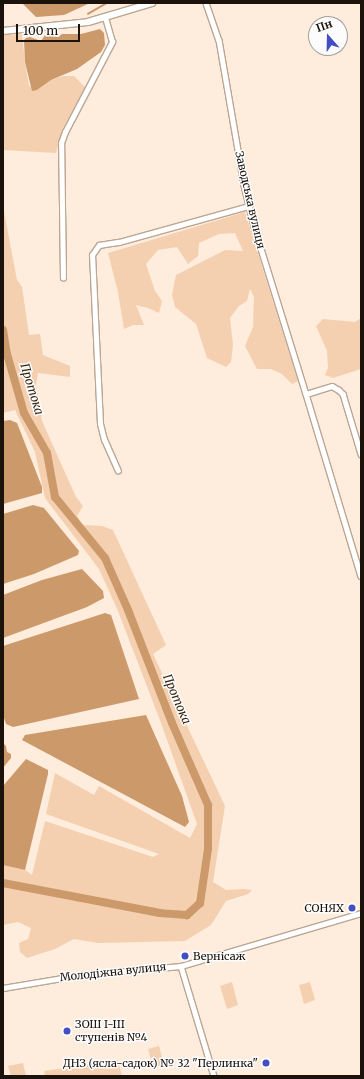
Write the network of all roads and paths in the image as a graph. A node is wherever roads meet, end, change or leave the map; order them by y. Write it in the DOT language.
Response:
graph roads {
  1 [pos="152,3"];
  2 [pos="206,3"];
  3 [pos="105,17"];
  4 [pos="5,31"];
  5 [pos="249,206"];
  6 [pos="63,278"];
  7 [pos="306,394"];
  8 [pos="361,454"];
  9 [pos="118,471"];
  10 [pos="361,576"];
  11 [pos="361,913"];
  12 [pos="181,966"];
  13 [pos="3,988"];
  14 [pos="214,1076"];
  1 -- 3 [label="street"];
  2 -- 5 [label="street, Заводська вулиця"];
  3 -- 4 [label="street"];
  3 -- 6 [label="street"];
  5 -- 7 [label="street, Заводська вулиця"];
  5 -- 9 [label="street"];
  7 -- 8 [label="street"];
  7 -- 10 [label="street, Заводська вулиця"];
  11 -- 12 [label="street, Молодіжна вулиця"];
  12 -- 13 [label="street, Молодіжна вулиця"];
  12 -- 14 [label="street"];
}
